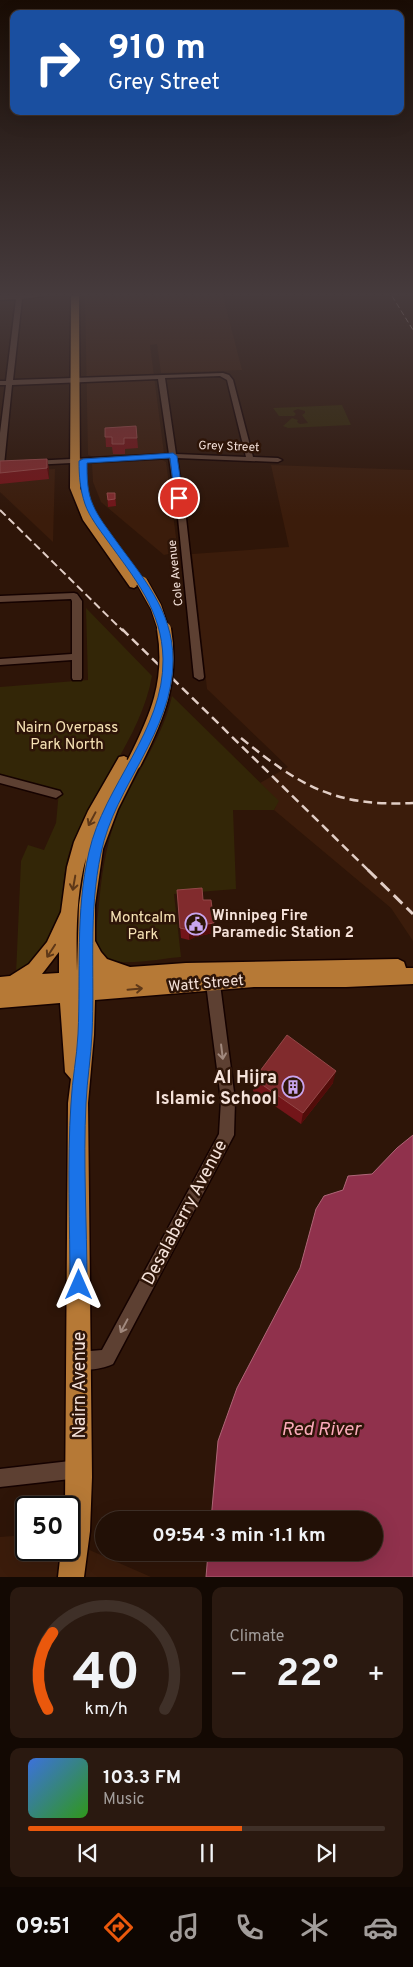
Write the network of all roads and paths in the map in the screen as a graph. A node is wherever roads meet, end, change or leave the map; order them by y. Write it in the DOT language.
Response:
graph roads {
  1 [pos="11,370"];
  2 [pos="78,370"];
  3 [pos="161,376"];
  4 [pos="78,380"];
  5 [pos="10,382"];
  6 [pos="0,383"];
  7 [pos="173,456"];
  8 [pos="250,458"];
  9 [pos="278,460"];
  10 [pos="78,461"];
  11 [pos="2,464"];
  12 [pos="23,464"];
  13 [pos="0,599"];
  14 [pos="76,657"];
  15 [pos="0,662"];
  16 [pos="199,677"];
  17 [pos="77,678"];
  18 [pos="129,762"];
  19 [pos="0,779"];
  20 [pos="56,794"];
  21 [pos="70,906"];
  22 [pos="85,937"];
  23 [pos="413,966"];
  24 [pos="133,975"];
  25 [pos="212,976"];
  26 [pos="413,976"];
  27 [pos="6,985"];
  28 [pos="78,987"];
  29 [pos="0,1000"];
  30 [pos="79,1361"];
  31 [pos="79,1469"];
  32 [pos="0,1478"];
  33 [pos="71,1577"];
  1 -- 5 [label="street"];
  2 -- 4 [label="main road, Nairn Avenue"];
  3 -- 4 [label="street"];
  3 -- 7 [label="street, Cole Avenue"];
  3 -- 8 [label="street"];
  4 -- 5 [label="street"];
  4 -- 10 [label="main road, Nairn Avenue"];
  5 -- 6 [label="street"];
  5 -- 11 [label="street"];
  7 -- 8 [label="street, Grey Street"];
  7 -- 10 [label="street, Grey Street"];
  7 -- 16 [label="street, Cole Avenue"];
  8 -- 9 [label="street, Grey Street"];
  10 -- 12 [label="street, Grey Street"];
  10 -- 18 [label="main road, Nairn Avenue, bridge"];
  13 -- 14 [label="street"];
  14 -- 15 [label="street"];
  14 -- 17 [label="street"];
  18 -- 21 [label="main road, Nairn Avenue, one-way"];
  18 -- 22 [label="main road, Nairn Avenue"];
  19 -- 20 [label="street"];
  21 -- 27 [label="main road, one-way"];
  21 -- 28 [label="main road, Nairn Avenue"];
  22 -- 24 [label="main road"];
  22 -- 28 [label="main road, Nairn Avenue"];
  23 -- 25 [label="main road, Watt Street"];
  24 -- 25 [label="main road, Watt Street"];
  24 -- 28 [label="main road, Watt Street"];
  25 -- 26 [label="main road, Watt Street"];
  28 -- 25 [label="main road, Watt Street, one-way"];
  25 -- 30 [label="street, Desalaberry Avenue, one-way"];
  27 -- 28 [label="main road, Watt Street"];
  28 -- 29 [label="main road, Watt Street"];
  28 -- 30 [label="main road, Nairn Avenue"];
  30 -- 31 [label="main road, Nairn Avenue"];
  31 -- 32 [label="street"];
  31 -- 33 [label="main road, Nairn Avenue"];
}
